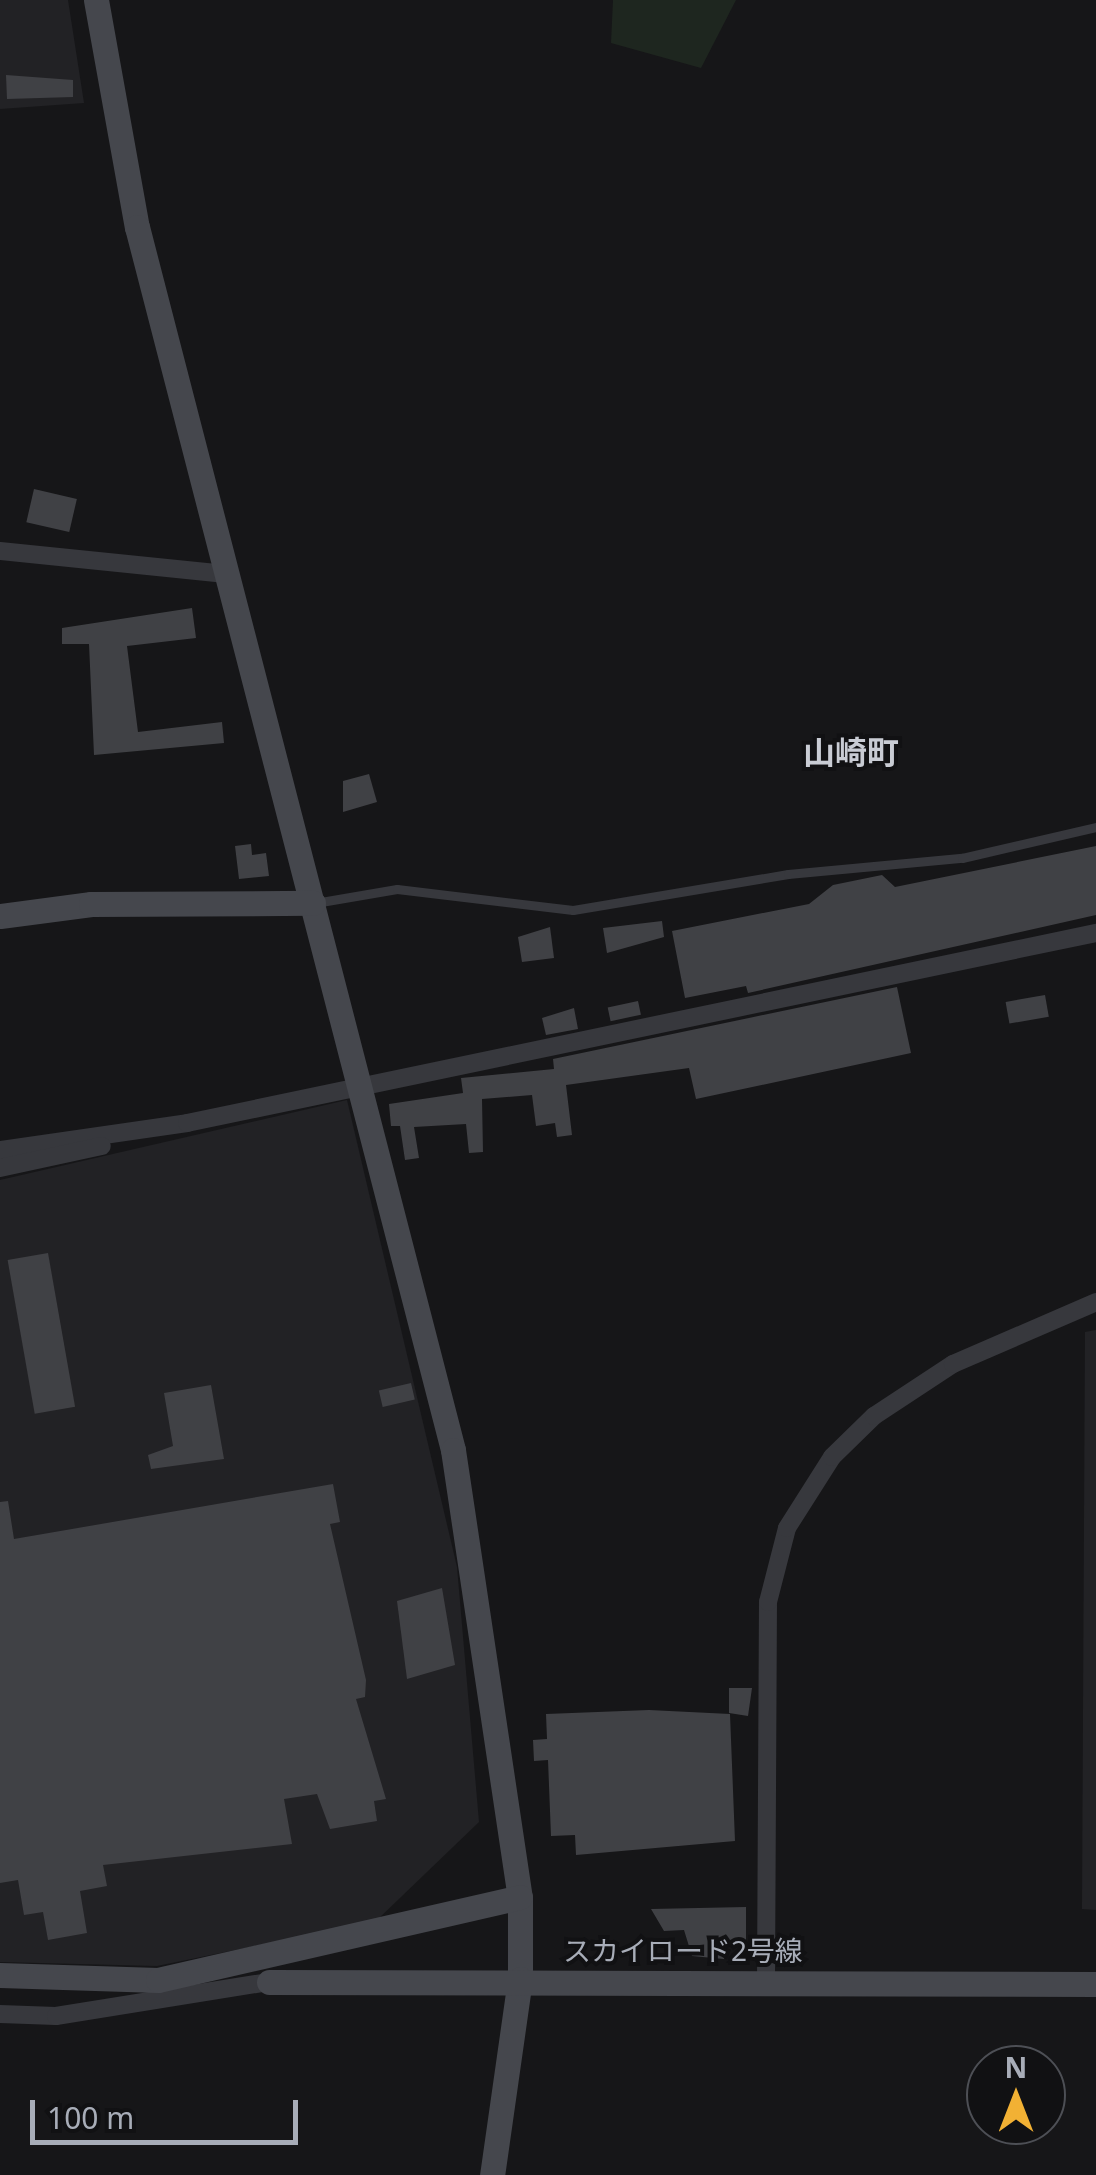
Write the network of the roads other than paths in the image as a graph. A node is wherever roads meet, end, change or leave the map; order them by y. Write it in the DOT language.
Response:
graph roads {
  1 [pos="96,0"];
  2 [pos="0,551"];
  3 [pos="226,574"];
  4 [pos="1096,827"];
  5 [pos="313,903"];
  6 [pos="0,916"];
  7 [pos="1096,932"];
  8 [pos="359,1084"];
  9 [pos="162,1127"];
  10 [pos="0,1150"];
  11 [pos="0,1168"];
  12 [pos="1096,1302"];
  13 [pos="520,1897"];
  14 [pos="0,1975"];
  15 [pos="520,1979"];
  16 [pos="766,1981"];
  17 [pos="270,1982"];
  18 [pos="1096,1984"];
  19 [pos="0,2014"];
  20 [pos="492,2175"];
  1 -- 3 [label="street"];
  2 -- 3 [label="street"];
  3 -- 5 [label="street"];
  4 -- 5 [label="lane"];
  5 -- 6 [label="street"];
  5 -- 8 [label="street"];
  7 -- 8 [label="street"];
  8 -- 9 [label="street"];
  8 -- 13 [label="street"];
  9 -- 10 [label="street"];
  9 -- 11 [label="street"];
  12 -- 16 [label="street"];
  13 -- 14 [label="street"];
  13 -- 15 [label="street"];
  15 -- 16 [label="street, スカイロード2号線"];
  15 -- 17 [label="street, スカイロード2号線"];
  15 -- 20 [label="street"];
  16 -- 18 [label="street, スカイロード2号線"];
  17 -- 19 [label="street"];
}
